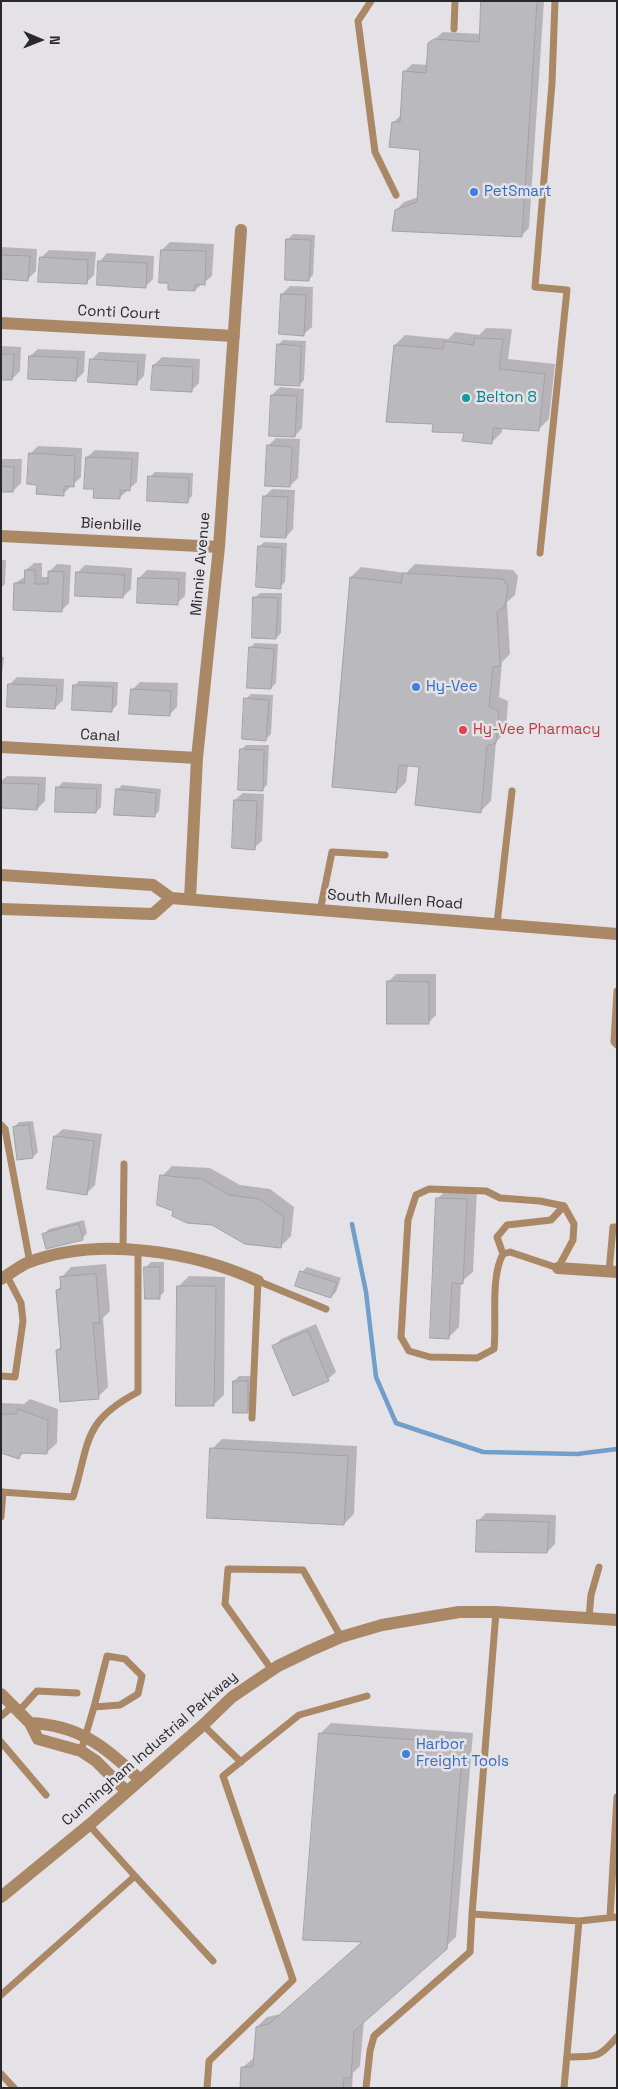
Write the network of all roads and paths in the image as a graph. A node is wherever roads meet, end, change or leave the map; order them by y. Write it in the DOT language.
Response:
graph roads {
  1 [pos="371,1"];
  2 [pos="455,1"];
  3 [pos="555,1"];
  4 [pos="454,29"];
  5 [pos="396,195"];
  6 [pos="241,230"];
  7 [pos="1,323"];
  8 [pos="234,336"];
  9 [pos="1,536"];
  10 [pos="219,547"];
  11 [pos="540,553"];
  12 [pos="1,747"];
  13 [pos="197,758"];
  14 [pos="512,790"];
  15 [pos="385,855"];
  16 [pos="1,875"];
  17 [pos="171,898"];
  18 [pos="190,899"];
  19 [pos="1,909"];
  20 [pos="320,911"];
  21 [pos="497,924"];
  22 [pos="617,934"];
  23 [pos="617,992"];
  24 [pos="616,1000"];
  25 [pos="616,1012"];
  26 [pos="615,1024"];
  27 [pos="617,1046"];
  28 [pos="1,1125"];
  29 [pos="124,1164"];
  30 [pos="564,1206"];
  31 [pos="617,1227"];
  32 [pos="122,1250"];
  33 [pos="138,1251"];
  34 [pos="503,1254"];
  35 [pos="30,1263"];
  36 [pos="558,1268"];
  37 [pos="613,1272"];
  38 [pos="4,1278"];
  39 [pos="258,1282"];
  40 [pos="326,1309"];
  41 [pos="1,1376"];
  42 [pos="252,1418"];
  43 [pos="2,1492"];
  44 [pos="1,1517"];
  45 [pos="599,1567"];
  46 [pos="496,1612"];
  47 [pos="589,1618"];
  48 [pos="617,1620"];
  49 [pos="341,1637"];
  50 [pos="272,1670"];
  51 [pos="77,1693"];
  52 [pos="1,1694"];
  53 [pos="366,1696"];
  54 [pos="94,1707"];
  55 [pos="16,1709"];
  56 [pos="1,1716"];
  57 [pos="30,1723"];
  58 [pos="203,1725"];
  59 [pos="86,1735"];
  60 [pos="1,1742"];
  61 [pos="81,1751"];
  62 [pos="241,1762"];
  63 [pos="139,1779"];
  64 [pos="126,1791"];
  65 [pos="46,1795"];
  66 [pos="617,1797"];
  67 [pos="616,1813"];
  68 [pos="616,1823"];
  69 [pos="89,1825"];
  70 [pos="615,1857"];
  71 [pos="135,1876"];
  72 [pos="1,1897"];
  73 [pos="472,1914"];
  74 [pos="613,1917"];
  75 [pos="579,1920"];
  76 [pos="213,1961"];
  77 [pos="1,1995"];
  78 [pos="617,2037"];
  79 [pos="567,2057"];
  80 [pos="1,2074"];
  81 [pos="14,2088"];
  82 [pos="207,2088"];
  83 [pos="366,2088"];
  84 [pos="564,2088"];
  1 -- 5 [label="lane"];
  2 -- 4 [label="lane"];
  3 -- 11 [label="lane"];
  6 -- 8 [label="street, Minnie Avenue"];
  7 -- 8 [label="street, Conti Court"];
  8 -- 10 [label="street, Minnie Avenue"];
  9 -- 10 [label="street, Bienbille"];
  10 -- 13 [label="street, Minnie Avenue"];
  12 -- 13 [label="street, Canal"];
  13 -- 18 [label="street, Minnie Avenue"];
  14 -- 21 [label="lane"];
  15 -- 20 [label="lane"];
  16 -- 17 [label="street, South Mullen Road"];
  17 -- 18 [label="street, South Mullen Road"];
  17 -- 19 [label="street"];
  18 -- 20 [label="street, South Mullen Road"];
  20 -- 21 [label="street, South Mullen Road"];
  21 -- 22 [label="street, South Mullen Road"];
  23 -- 24 [label="lane"];
  24 -- 25 [label="lane"];
  25 -- 26 [label="lane"];
  26 -- 27 [label="lane"];
  28 -- 35 [label="lane"];
  29 -- 32 [label="lane"];
  30 -- 34 [label="lane"];
  30 -- 34 [label="lane"];
  30 -- 36 [label="lane"];
  31 -- 37 [label="lane"];
  32 -- 33 [label="street"];
  32 -- 35 [label="street"];
  33 -- 39 [label="street"];
  33 -- 43 [label="lane"];
  34 -- 36 [label="lane"];
  35 -- 38 [label="street"];
  36 -- 37 [label="street"];
  38 -- 41 [label="lane"];
  39 -- 40 [label="lane"];
  39 -- 42 [label="lane"];
  43 -- 44 [label="lane"];
  45 -- 47 [label="lane"];
  46 -- 47 [label="street, Cunningham Industrial Parkway"];
  46 -- 49 [label="street, Cunningham Industrial Parkway"];
  46 -- 73 [label="lane"];
  47 -- 48 [label="street, Cunningham Industrial Parkway"];
  49 -- 50 [label="street, Cunningham Industrial Parkway"];
  49 -- 50 [label="lane"];
  50 -- 58 [label="street, Cunningham Industrial Parkway"];
  51 -- 55 [label="lane"];
  52 -- 55 [label="street"];
  53 -- 62 [label="lane"];
  54 -- 54 [label="lane"];
  54 -- 59 [label="lane"];
  55 -- 56 [label="lane"];
  55 -- 57 [label="street"];
  57 -- 59 [label="street"];
  57 -- 61 [label="street"];
  58 -- 62 [label="lane"];
  58 -- 63 [label="street, Cunningham Industrial Parkway"];
  59 -- 61 [label="lane"];
  59 -- 63 [label="street"];
  60 -- 65 [label="lane"];
  61 -- 64 [label="street"];
  62 -- 82 [label="lane"];
  63 -- 64 [label="street, Cunningham Industrial Parkway"];
  64 -- 69 [label="street, Cunningham Industrial Parkway"];
  66 -- 67 [label="lane"];
  67 -- 68 [label="lane"];
  68 -- 70 [label="lane"];
  69 -- 71 [label="lane"];
  69 -- 72 [label="street, Cunningham Industrial Parkway"];
  70 -- 74 [label="lane"];
  71 -- 76 [label="lane"];
  71 -- 77 [label="lane"];
  73 -- 75 [label="lane"];
  73 -- 83 [label="lane"];
  74 -- 75 [label="lane"];
  75 -- 79 [label="lane"];
  78 -- 79 [label="lane"];
  79 -- 84 [label="lane"];
  80 -- 81 [label="lane"];
}
